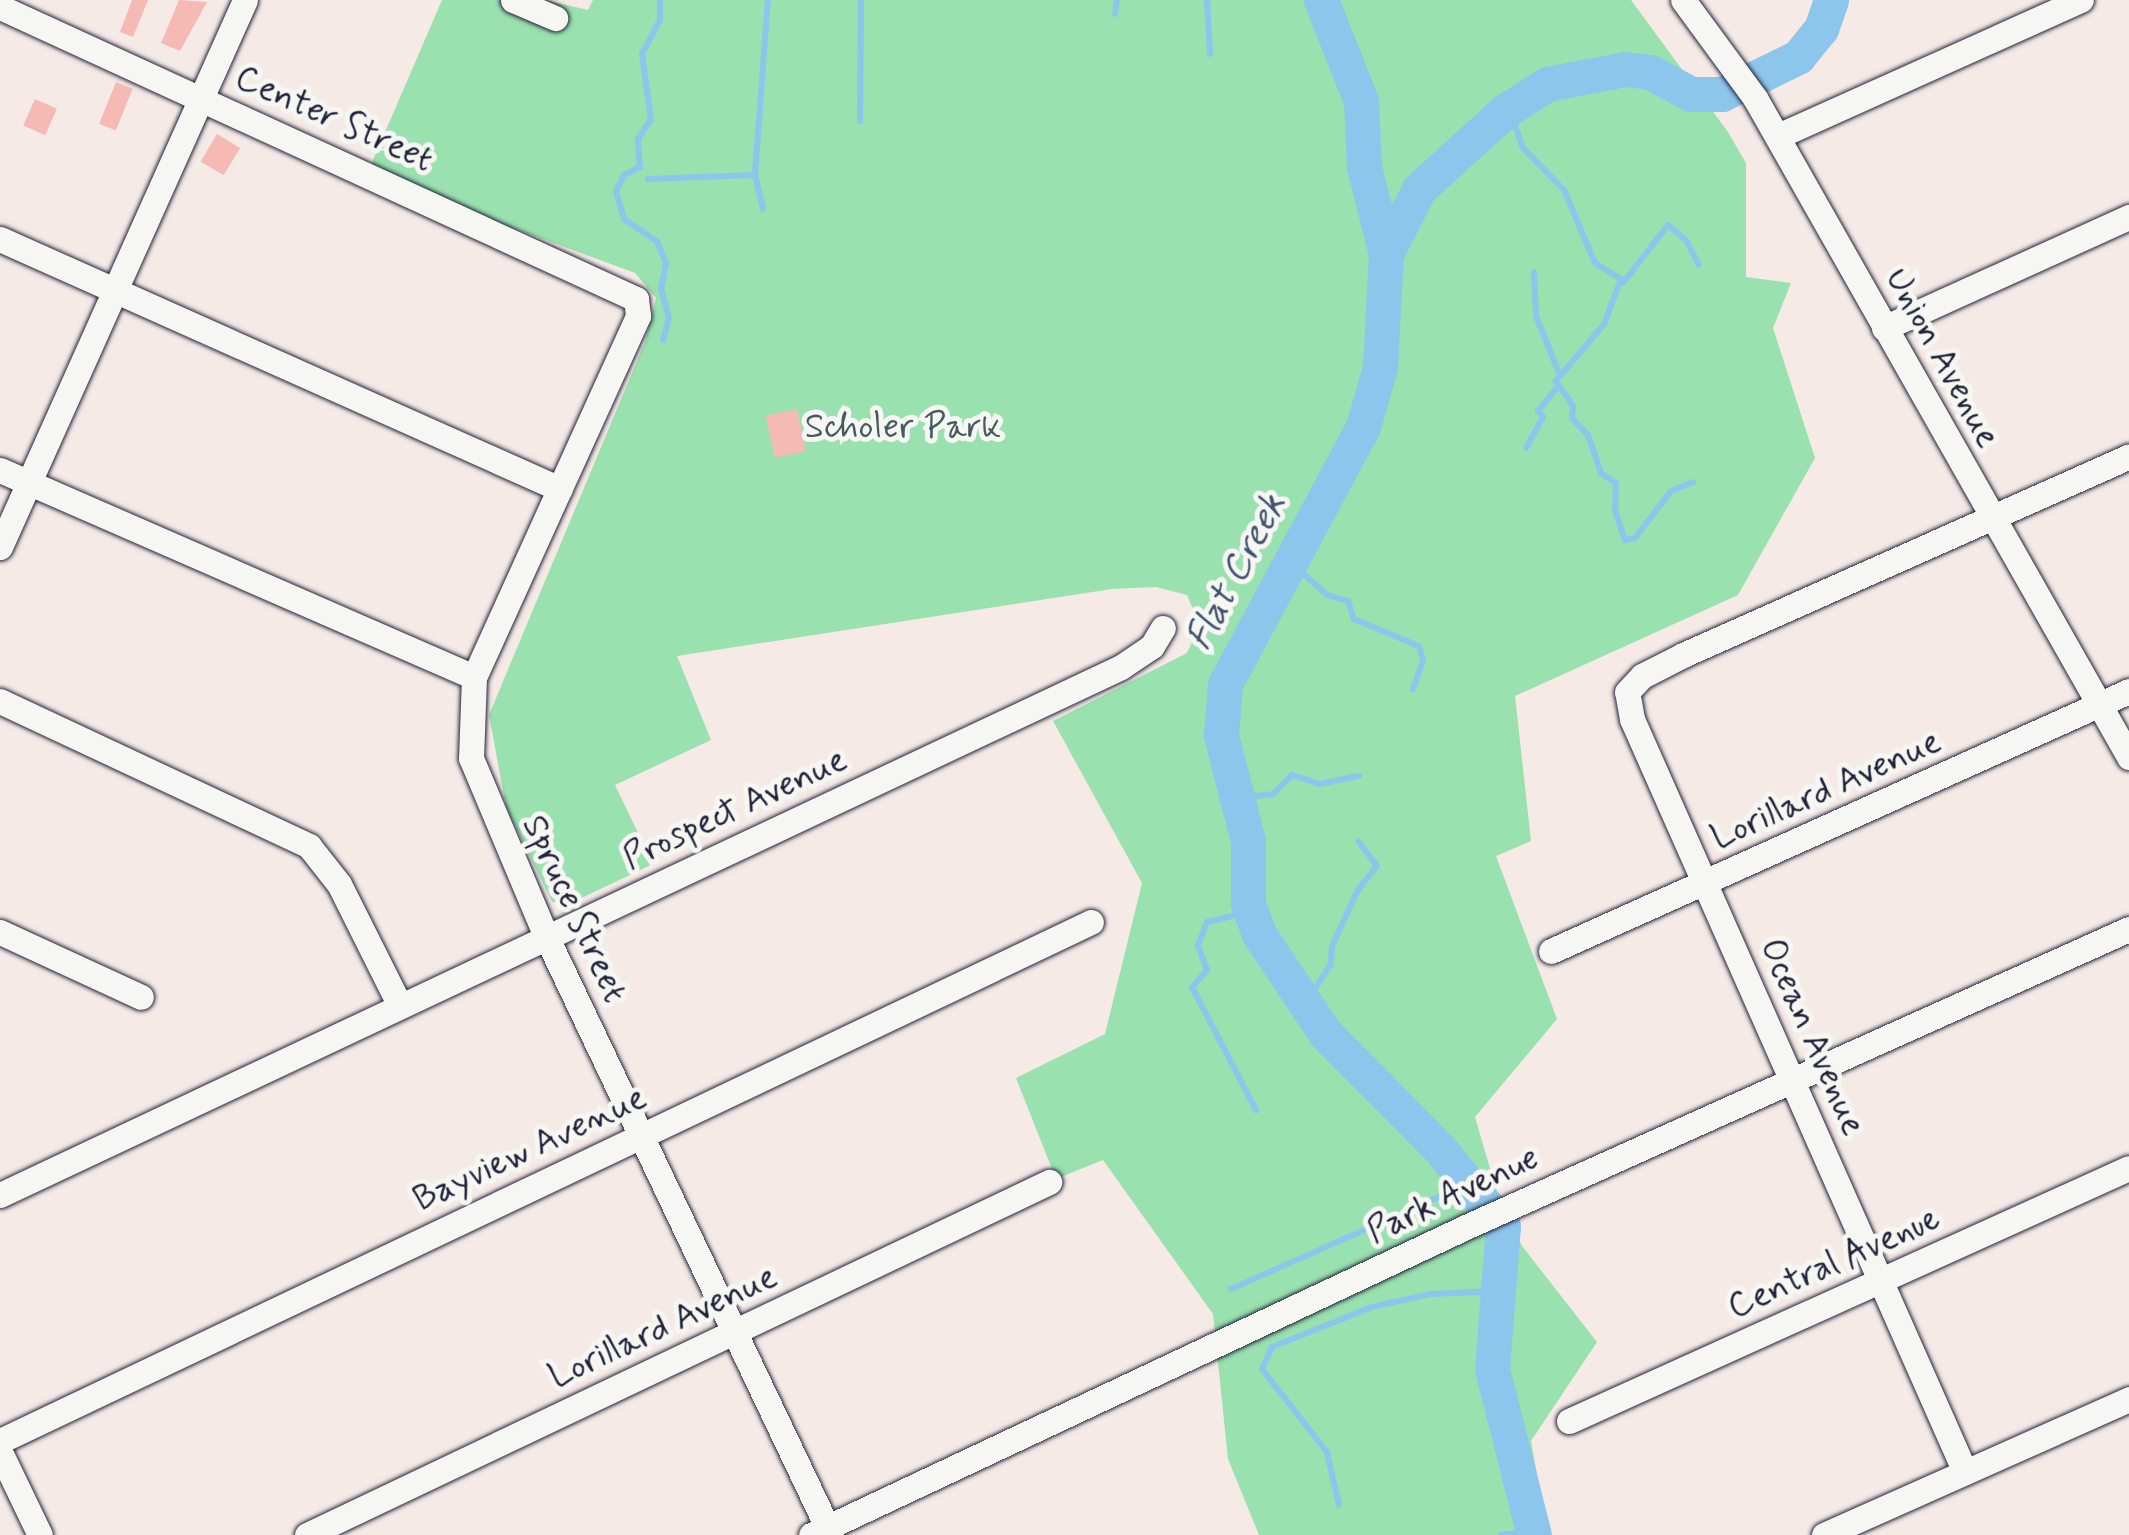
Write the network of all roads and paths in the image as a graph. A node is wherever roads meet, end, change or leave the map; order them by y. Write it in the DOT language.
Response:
graph roads {
  1 [pos="245,0"];
  2 [pos="513,0"];
  3 [pos="1683,0"];
  4 [pos="2081,0"];
  5 [pos="0,7"];
  6 [pos="555,18"];
  7 [pos="201,98"];
  8 [pos="1773,128"];
  9 [pos="2129,217"];
  10 [pos="0,239"];
  11 [pos="115,291"];
  12 [pos="636,299"];
  13 [pos="1884,328"];
  14 [pos="2129,456"];
  15 [pos="0,470"];
  16 [pos="29,483"];
  17 [pos="560,489"];
  18 [pos="1991,518"];
  19 [pos="0,547"];
  20 [pos="1163,628"];
  21 [pos="474,677"];
  22 [pos="2129,692"];
  23 [pos="0,701"];
  24 [pos="2100,705"];
  25 [pos="2129,757"];
  26 [pos="1706,882"];
  27 [pos="1091,922"];
  28 [pos="2129,929"];
  29 [pos="0,932"];
  30 [pos="546,936"];
  31 [pos="1551,951"];
  32 [pos="141,997"];
  33 [pos="400,1006"];
  34 [pos="1793,1081"];
  35 [pos="641,1135"];
  36 [pos="2129,1168"];
  37 [pos="1049,1182"];
  38 [pos="0,1195"];
  39 [pos="1880,1280"];
  40 [pos="736,1332"];
  41 [pos="2129,1399"];
  42 [pos="1568,1421"];
  43 [pos="0,1441"];
  44 [pos="0,1452"];
  45 [pos="1965,1472"];
  46 [pos="823,1532"];
  47 [pos="40,1535"];
  48 [pos="307,1535"];
  49 [pos="1824,1535"];
  1 -- 7 [label="street"];
  2 -- 6 [label="street"];
  3 -- 8 [label="street, Union Avenue"];
  4 -- 8 [label="street"];
  5 -- 7 [label="street, Center Street"];
  7 -- 11 [label="street"];
  7 -- 12 [label="street, Center Street"];
  8 -- 13 [label="street, Union Avenue"];
  9 -- 13 [label="street"];
  10 -- 11 [label="street"];
  11 -- 16 [label="street"];
  11 -- 17 [label="street"];
  12 -- 17 [label="street, Spruce Street"];
  13 -- 18 [label="street, Union Avenue"];
  14 -- 18 [label="street"];
  15 -- 16 [label="street"];
  16 -- 19 [label="street"];
  16 -- 21 [label="street"];
  17 -- 21 [label="street, Spruce Street"];
  18 -- 24 [label="street, Union Avenue"];
  18 -- 26 [label="street, Ocean Avenue"];
  20 -- 30 [label="street, Prospect Avenue"];
  21 -- 30 [label="street, Spruce Street"];
  22 -- 24 [label="street, Lorillard Avenue"];
  23 -- 33 [label="street"];
  24 -- 25 [label="street, Union Avenue"];
  24 -- 26 [label="street, Lorillard Avenue"];
  26 -- 31 [label="street, Lorillard Avenue"];
  26 -- 34 [label="street, Ocean Avenue"];
  27 -- 35 [label="street, Bayview Avenue"];
  28 -- 34 [label="street, Park Avenue"];
  29 -- 32 [label="street"];
  30 -- 33 [label="street, Prospect Avenue"];
  30 -- 35 [label="street, Spruce Street"];
  33 -- 38 [label="street, Prospect Avenue"];
  34 -- 39 [label="street, Ocean Avenue"];
  34 -- 46 [label="street, Park Avenue"];
  35 -- 40 [label="street, Spruce Street"];
  35 -- 43 [label="street, Bayview Avenue"];
  36 -- 39 [label="street, Central Avenue"];
  37 -- 40 [label="street, Lorillard Avenue"];
  39 -- 42 [label="street, Central Avenue"];
  39 -- 45 [label="street, Ocean Avenue"];
  40 -- 46 [label="street, Spruce Street"];
  40 -- 48 [label="street, Lorillard Avenue"];
  41 -- 45 [label="street"];
  44 -- 47 [label="street"];
  45 -- 49 [label="street"];
}
